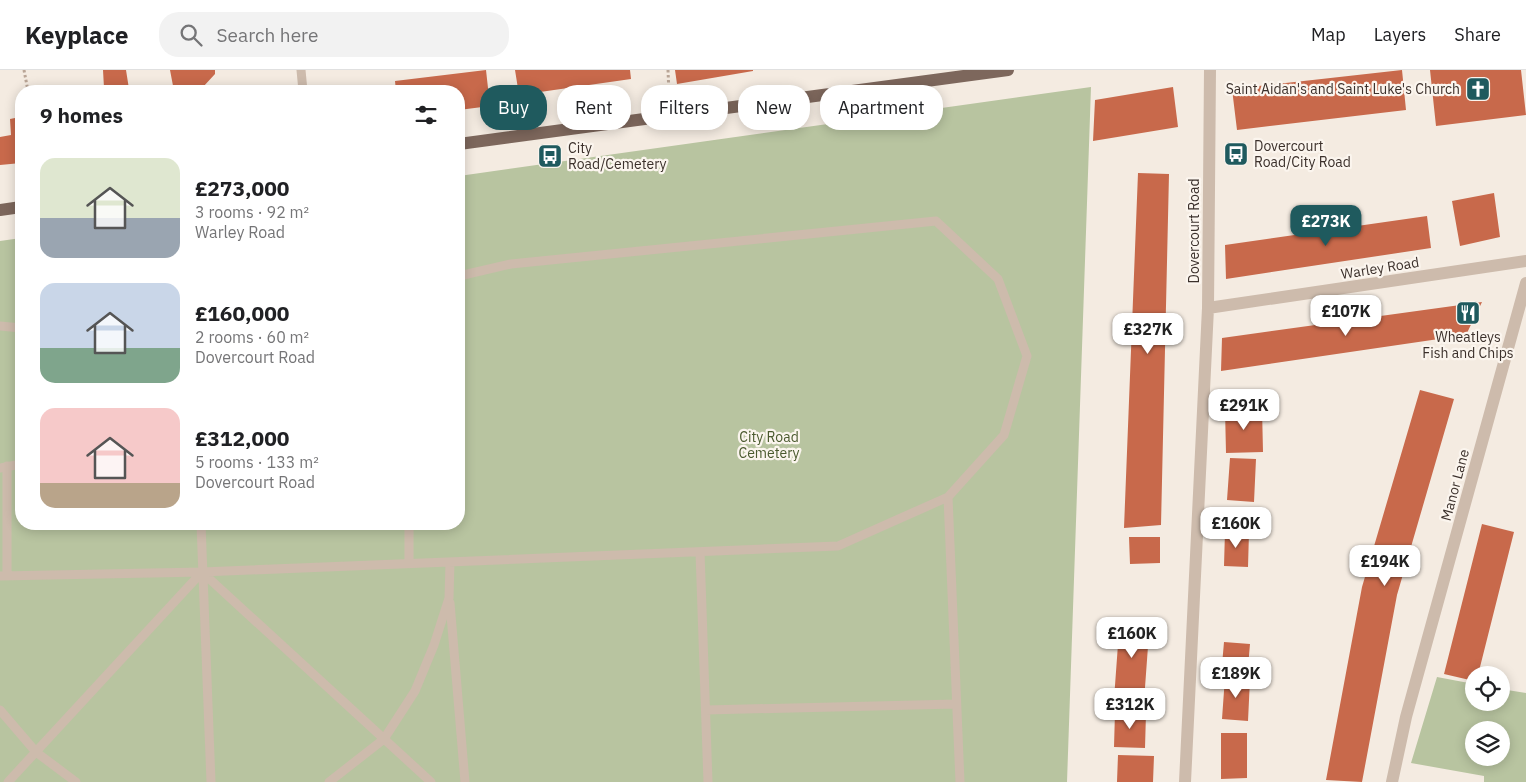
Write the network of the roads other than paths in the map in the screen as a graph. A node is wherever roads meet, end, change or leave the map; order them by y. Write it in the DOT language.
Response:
graph roads {
  1 [pos="302,70"];
  2 [pos="1008,70"];
  3 [pos="1210,70"];
  4 [pos="303,85"];
  5 [pos="465,143"];
  6 [pos="15,208"];
  7 [pos="0,210"];
  8 [pos="1526,261"];
  9 [pos="465,275"];
  10 [pos="1526,283"];
  11 [pos="1208,308"];
  12 [pos="0,326"];
  13 [pos="15,327"];
  14 [pos="3,467"];
  15 [pos="948,497"];
  16 [pos="201,530"];
  17 [pos="410,530"];
  18 [pos="700,552"];
  19 [pos="450,562"];
  20 [pos="409,563"];
  21 [pos="202,572"];
  22 [pos="4,576"];
  23 [pos="449,598"];
  24 [pos="956,704"];
  25 [pos="0,710"];
  26 [pos="706,710"];
  27 [pos="384,739"];
  28 [pos="36,752"];
  29 [pos="8,782"];
  30 [pos="76,782"];
  31 [pos="211,782"];
  32 [pos="330,782"];
  33 [pos="431,782"];
  34 [pos="465,782"];
  35 [pos="708,782"];
  36 [pos="960,782"];
  37 [pos="1185,782"];
  38 [pos="1392,782"];
  1 -- 4 [label="lane"];
  2 -- 5 [label="main road"];
  3 -- 11 [label="street, Dovercourt Road"];
  6 -- 7 [label="main road"];
  8 -- 11 [label="street, Warley Road"];
  9 -- 15 [label="lane"];
  10 -- 38 [label="street, Manor Lane"];
  11 -- 37 [label="street, Dovercourt Road"];
  12 -- 13 [label="lane"];
  14 -- 22 [label="lane"];
  15 -- 18 [label="lane"];
  15 -- 24 [label="lane"];
  16 -- 21 [label="lane"];
  17 -- 20 [label="lane"];
  18 -- 19 [label="lane"];
  18 -- 26 [label="lane"];
  19 -- 20 [label="lane"];
  19 -- 23 [label="lane"];
  20 -- 21 [label="lane"];
  21 -- 22 [label="lane"];
  21 -- 27 [label="lane"];
  21 -- 28 [label="lane"];
  21 -- 31 [label="lane"];
  23 -- 27 [label="lane"];
  23 -- 34 [label="lane"];
  24 -- 26 [label="lane"];
  24 -- 36 [label="lane"];
  25 -- 28 [label="lane"];
  26 -- 35 [label="lane"];
  27 -- 32 [label="lane"];
  27 -- 33 [label="lane"];
  28 -- 29 [label="lane"];
  28 -- 30 [label="lane"];
}
